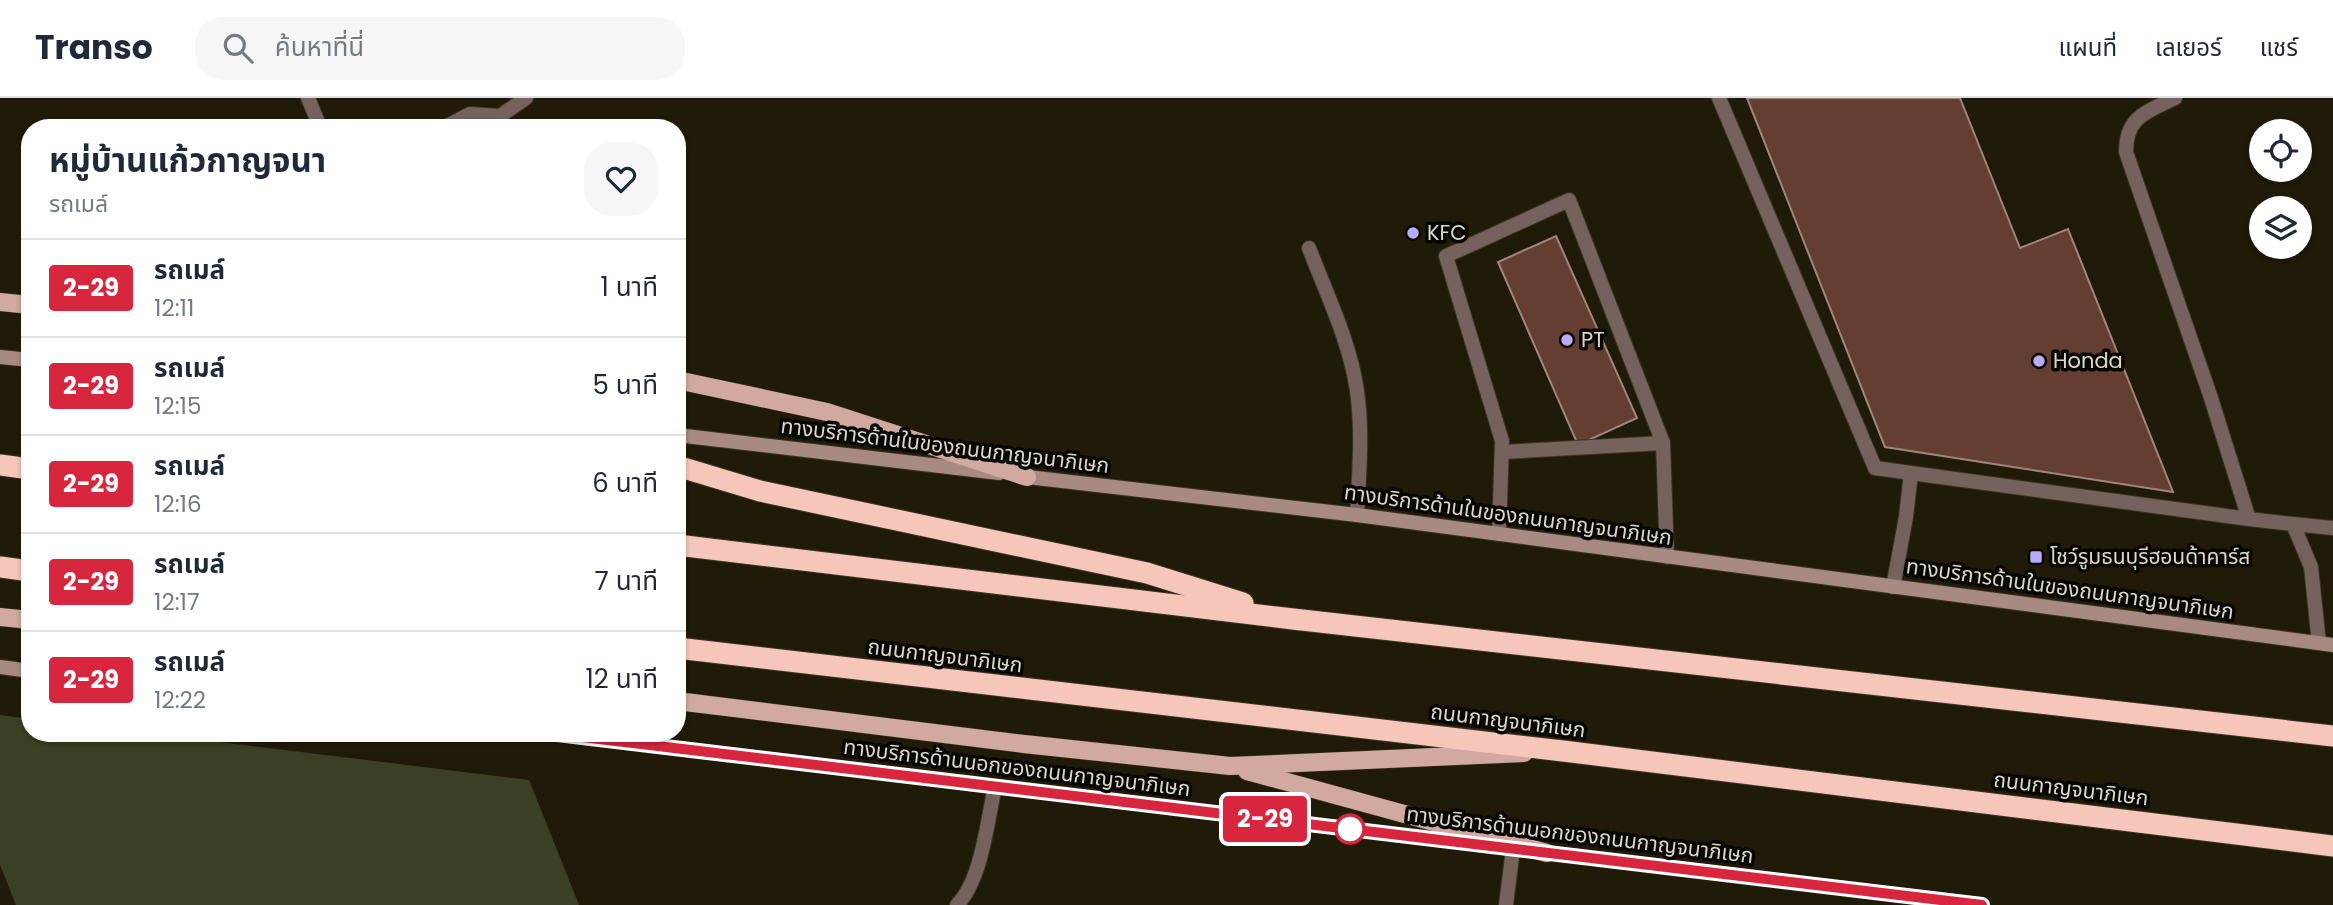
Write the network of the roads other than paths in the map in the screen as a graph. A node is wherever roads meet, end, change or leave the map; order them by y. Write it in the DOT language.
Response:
graph roads {
  1 [pos="308,98"];
  2 [pos="526,98"];
  3 [pos="1720,98"];
  4 [pos="2175,98"];
  5 [pos="317,119"];
  6 [pos="460,119"];
  7 [pos="487,119"];
  8 [pos="501,119"];
  9 [pos="1309,248"];
  10 [pos="0,302"];
  11 [pos="21,304"];
  12 [pos="0,357"];
  13 [pos="21,359"];
  14 [pos="686,382"];
  15 [pos="686,436"];
  16 [pos="1662,443"];
  17 [pos="1503,452"];
  18 [pos="0,465"];
  19 [pos="21,468"];
  20 [pos="686,469"];
  21 [pos="1910,473"];
  22 [pos="1027,477"];
  23 [pos="1357,515"];
  24 [pos="2249,519"];
  25 [pos="2293,524"];
  26 [pos="2333,528"];
  27 [pos="1499,534"];
  28 [pos="686,546"];
  29 [pos="1667,557"];
  30 [pos="0,567"];
  31 [pos="21,570"];
  32 [pos="1893,587"];
  33 [pos="0,617"];
  34 [pos="1293,618"];
  35 [pos="21,619"];
  36 [pos="2326,644"];
  37 [pos="686,649"];
  38 [pos="0,667"];
  39 [pos="21,670"];
  40 [pos="686,702"];
  41 [pos="2333,736"];
  42 [pos="622,742"];
  43 [pos="1563,751"];
  44 [pos="1230,766"];
  45 [pos="995,787"];
  46 [pos="2333,846"];
  47 [pos="1513,849"];
  48 [pos="1547,853"];
  49 [pos="957,905"];
  50 [pos="1506,905"];
  51 [pos="1982,905"];
  1 -- 5 [label="street"];
  2 -- 8 [label="street"];
  3 -- 21 [label="street"];
  4 -- 24 [label="street"];
  6 -- 7 [label="street"];
  9 -- 23 [label="street"];
  10 -- 11 [label="main road"];
  12 -- 13 [label="main road"];
  14 -- 22 [label="main road"];
  15 -- 22 [label="main road, ทางบริการด้านในของถนนกาญจนาภิเษก"];
  16 -- 17 [label="street"];
  16 -- 17 [label="street"];
  16 -- 29 [label="street"];
  17 -- 27 [label="street"];
  18 -- 19 [label="highway"];
  20 -- 34 [label="highway"];
  21 -- 24 [label="street"];
  21 -- 32 [label="street"];
  22 -- 23 [label="main road, ทางบริการด้านในของถนนกาญจนาภิเษก"];
  23 -- 27 [label="main road, ทางบริการด้านในของถนนกาญจนาภิเษก"];
  24 -- 25 [label="street"];
  25 -- 26 [label="street"];
  25 -- 36 [label="street"];
  27 -- 29 [label="main road, ทางบริการด้านในของถนนกาญจนาภิเษก"];
  28 -- 34 [label="highway"];
  29 -- 32 [label="main road, ทางบริการด้านในของถนนกาญจนาภิเษก"];
  30 -- 31 [label="highway"];
  32 -- 36 [label="main road, ทางบริการด้านในของถนนกาญจนาภิเษก"];
  33 -- 35 [label="main road"];
  34 -- 41 [label="highway"];
  37 -- 43 [label="highway, ถนนกาญจนาภิเษก"];
  38 -- 39 [label="main road"];
  40 -- 44 [label="main road"];
  42 -- 45 [label="main road, ทางบริการด้านนอกของถนนกาญจนาภิเษก"];
  43 -- 44 [label="main road"];
  43 -- 46 [label="highway, ถนนกาญจนาภิเษก"];
  44 -- 48 [label="main road"];
  45 -- 47 [label="main road, ทางบริการด้านนอกของถนนกาญจนาภิเษก"];
  45 -- 49 [label="street"];
  47 -- 48 [label="main road, ทางบริการด้านนอกของถนนกาญจนาภิเษก"];
  47 -- 50 [label="street"];
  48 -- 51 [label="main road, ทางบริการด้านนอกของถนนกาญจนาภิเษก"];
}
